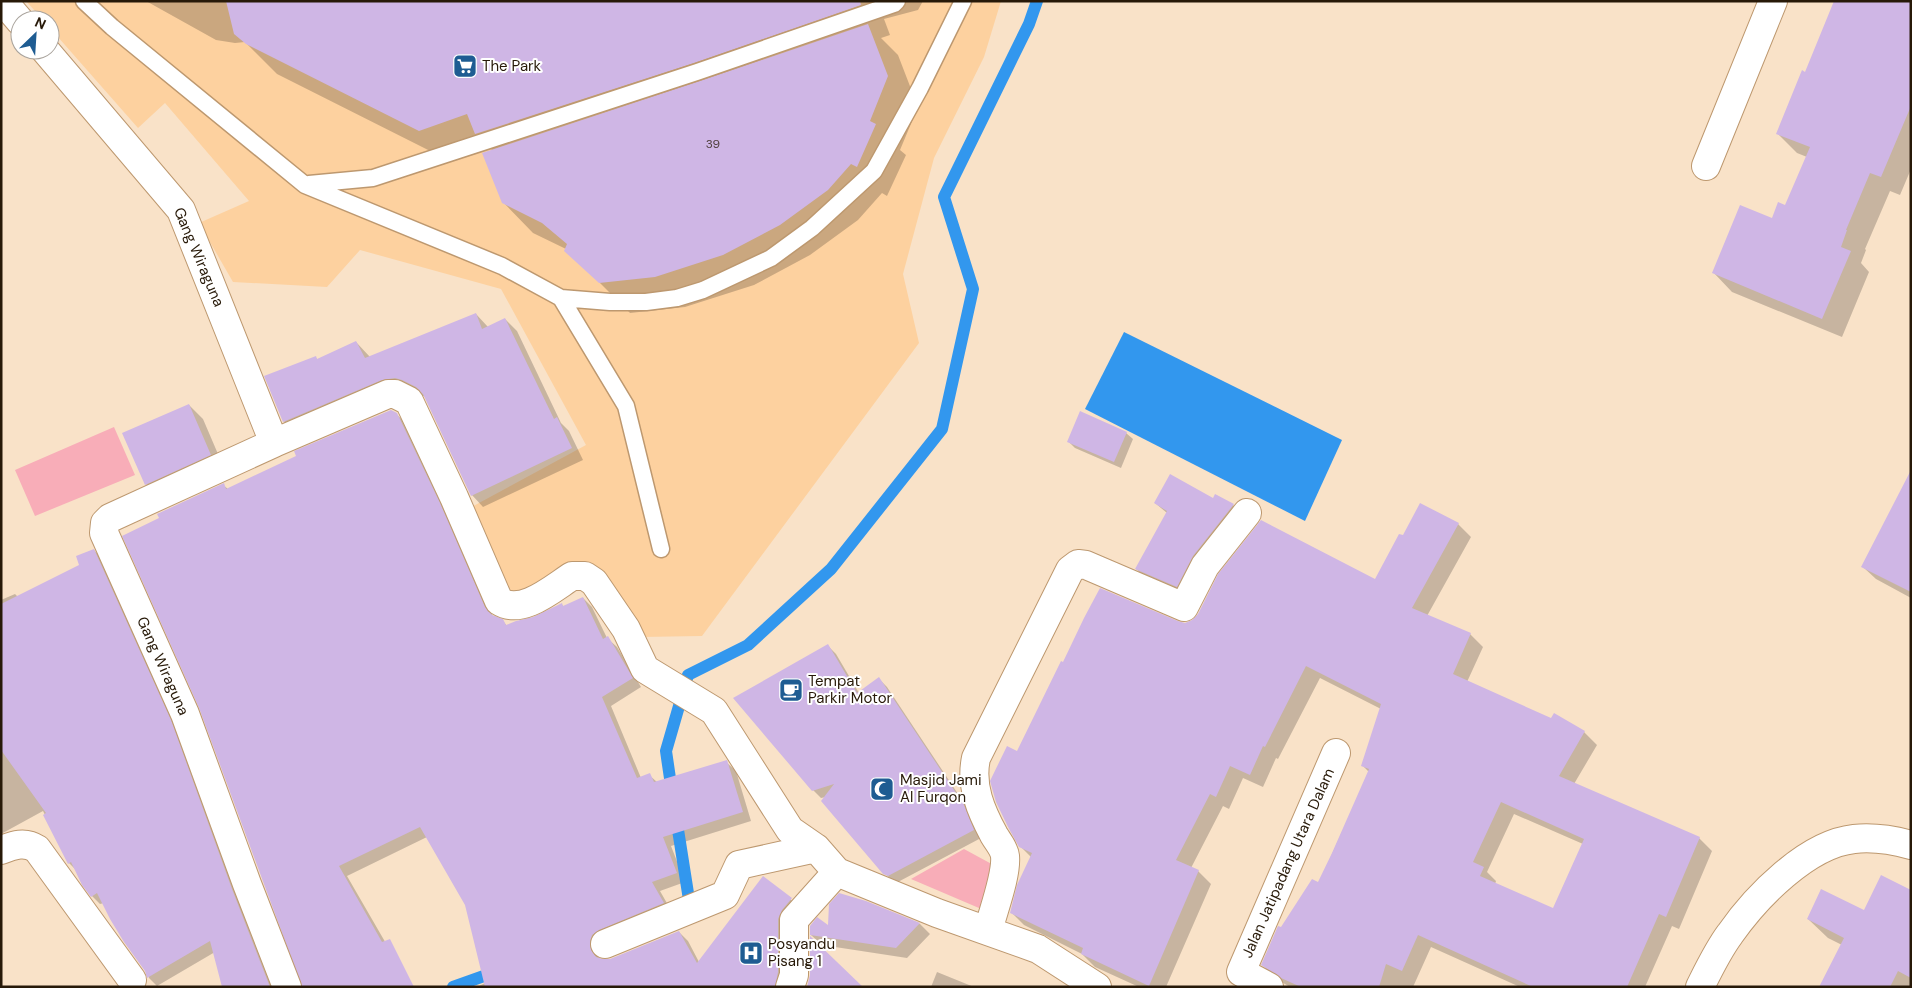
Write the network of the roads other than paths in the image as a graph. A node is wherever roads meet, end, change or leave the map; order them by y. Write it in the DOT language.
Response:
graph roads {
  1 [pos="84,1"];
  2 [pos="897,1"];
  3 [pos="963,1"];
  4 [pos="1773,1"];
  5 [pos="54,60"];
  6 [pos="1706,166"];
  7 [pos="305,185"];
  8 [pos="561,298"];
  9 [pos="274,443"];
  10 [pos="1247,513"];
  11 [pos="661,550"];
  12 [pos="1336,753"];
  13 [pos="1911,845"];
  14 [pos="816,848"];
  15 [pos="1,850"];
  16 [pos="837,872"];
  17 [pos="988,931"];
  18 [pos="605,944"];
  19 [pos="132,980"];
  20 [pos="287,987"];
  21 [pos="790,987"];
  22 [pos="1096,987"];
  23 [pos="1269,987"];
  24 [pos="1700,987"];
  1 -- 7 [label="lane"];
  2 -- 7 [label="lane"];
  3 -- 8 [label="lane"];
  4 -- 6 [label="street"];
  5 -- 9 [label="street, Gang Wiraguna"];
  7 -- 8 [label="lane"];
  8 -- 11 [label="lane"];
  9 -- 14 [label="street, Gang Wiraguna"];
  9 -- 20 [label="street, Gang Wiraguna"];
  10 -- 17 [label="street"];
  12 -- 23 [label="street, Jalan Jatipadang Utara Dalam"];
  13 -- 24 [label="street"];
  14 -- 16 [label="street"];
  14 -- 18 [label="street"];
  15 -- 19 [label="street"];
  16 -- 17 [label="street"];
  16 -- 21 [label="street"];
  17 -- 22 [label="street"];
}
